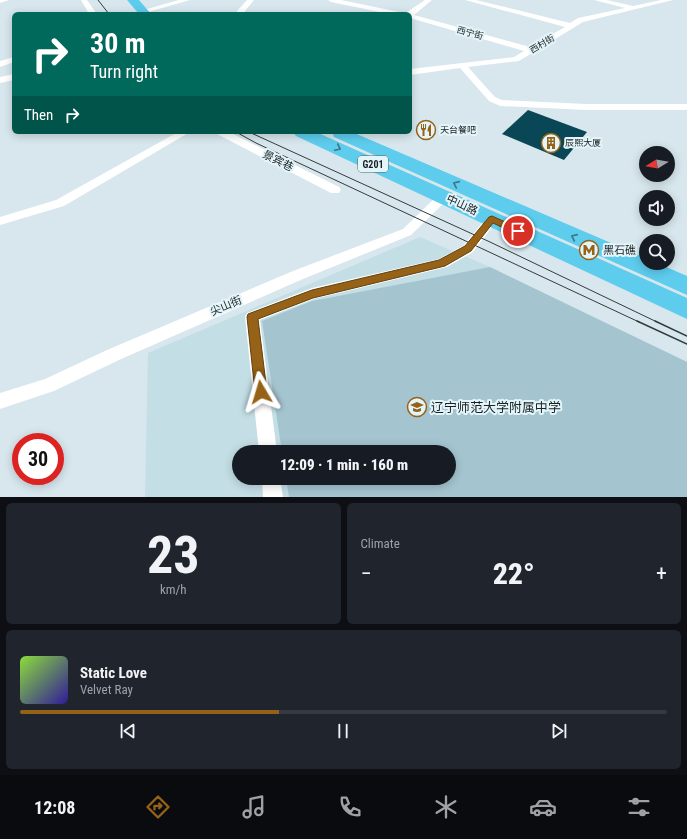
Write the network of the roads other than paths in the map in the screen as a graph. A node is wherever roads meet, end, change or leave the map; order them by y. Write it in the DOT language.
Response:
graph roads {
  1 [pos="6,0"];
  2 [pos="84,0"];
  3 [pos="187,0"];
  4 [pos="251,0"];
  5 [pos="331,0"];
  6 [pos="429,0"];
  7 [pos="468,0"];
  8 [pos="596,0"];
  9 [pos="670,0"];
  10 [pos="0,1"];
  11 [pos="129,6"];
  12 [pos="634,8"];
  13 [pos="92,12"];
  14 [pos="138,12"];
  15 [pos="144,12"];
  16 [pos="241,12"];
  17 [pos="389,12"];
  18 [pos="412,13"];
  19 [pos="412,16"];
  20 [pos="571,26"];
  21 [pos="530,50"];
  22 [pos="12,60"];
  23 [pos="0,64"];
  24 [pos="463,66"];
  25 [pos="412,72"];
  26 [pos="12,77"];
  27 [pos="0,80"];
  28 [pos="687,107"];
  29 [pos="182,134"];
  30 [pos="225,134"];
  31 [pos="306,134"];
  32 [pos="343,134"];
  33 [pos="335,190"];
  34 [pos="443,197"];
  35 [pos="492,219"];
  36 [pos="0,221"];
  37 [pos="570,255"];
  38 [pos="687,286"];
  39 [pos="687,297"];
  40 [pos="687,309"];
  41 [pos="0,401"];
  42 [pos="267,445"];
  43 [pos="272,485"];
  44 [pos="273,497"];
  1 -- 10 [label="street"];
  2 -- 13 [label="street"];
  3 -- 15 [label="street"];
  4 -- 16 [label="street"];
  5 -- 17 [label="street"];
  6 -- 18 [label="street"];
  7 -- 20 [label="street"];
  8 -- 12 [label="street"];
  9 -- 12 [label="street, 西村街"];
  11 -- 14 [label="highway"];
  12 -- 20 [label="street, 西村街"];
  19 -- 21 [label="street, 西宁街"];
  20 -- 21 [label="street, 西村街"];
  21 -- 24 [label="street, 西村街"];
  22 -- 23 [label="street"];
  24 -- 25 [label="street, 西村街"];
  24 -- 28 [label="street"];
  26 -- 27 [label="street"];
  29 -- 36 [label="street"];
  30 -- 33 [label="street, 景宾巷"];
  31 -- 34 [label="highway, 中山路 / G201, one-way"];
  38 -- 32 [label="highway, 中山路 / G201, one-way"];
  34 -- 35 [label="highway, 中山路 / G201"];
  34 -- 41 [label="street, 尖山街"];
  35 -- 37 [label="highway, 中山路 / G201"];
  35 -- 42 [label="street"];
  37 -- 39 [label="highway"];
  37 -- 40 [label="highway, 中山路 / G201"];
  43 -- 44 [label="street"];
}
